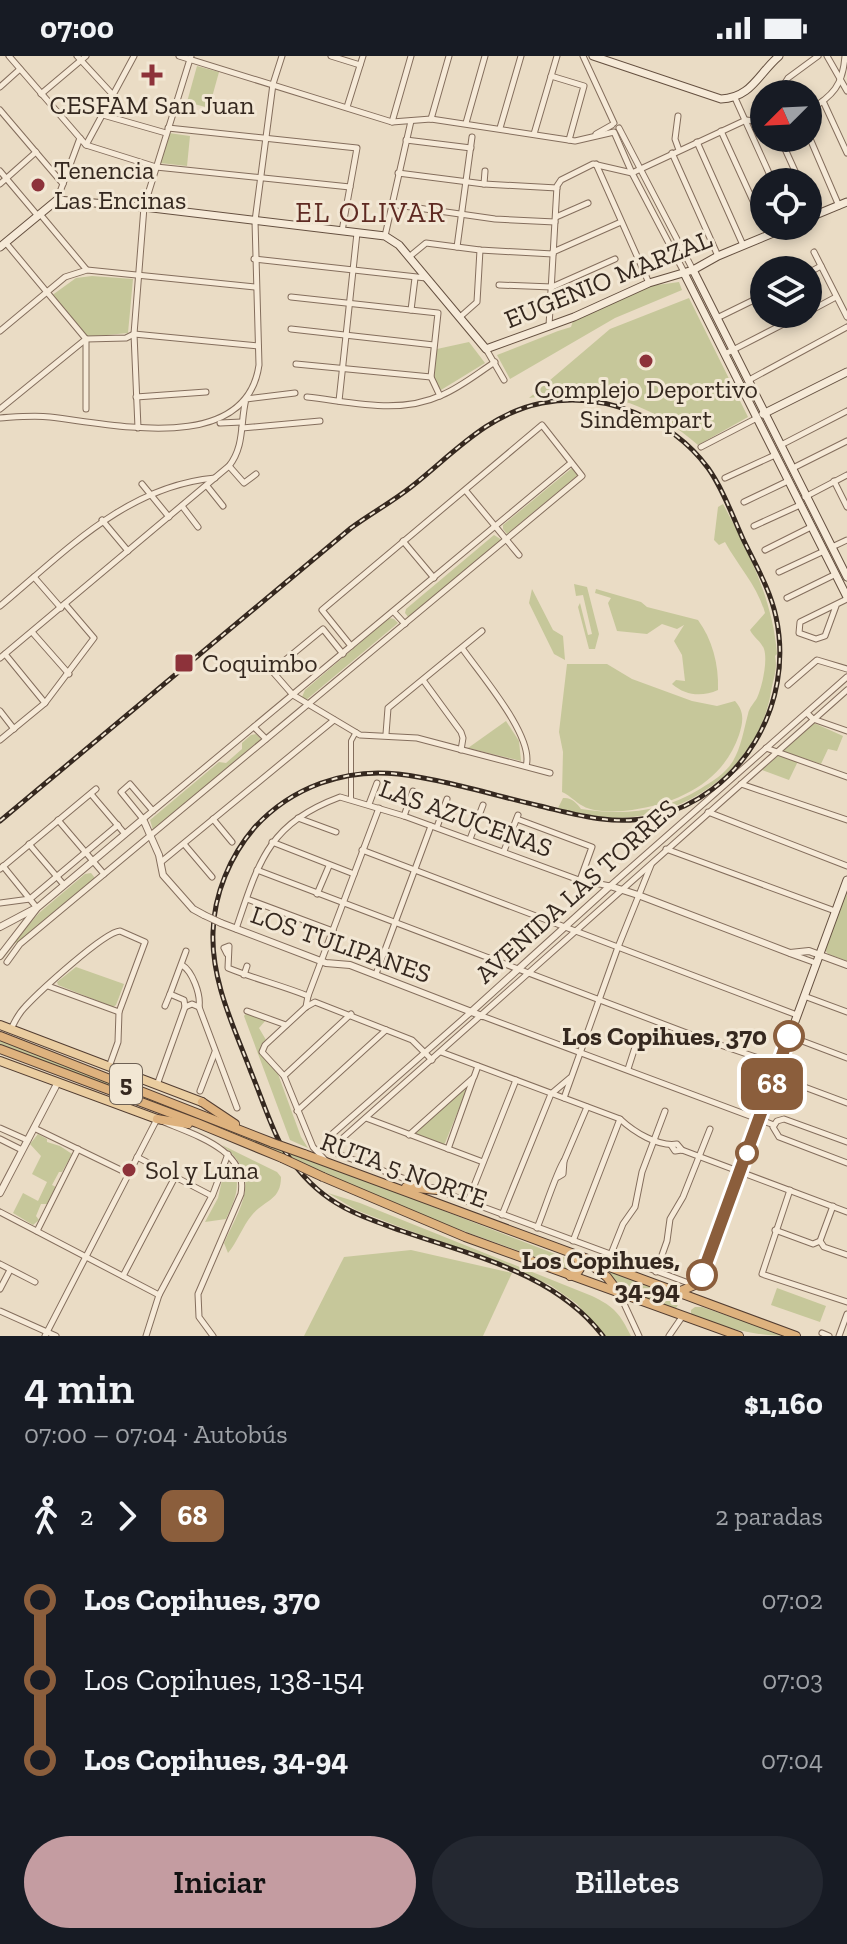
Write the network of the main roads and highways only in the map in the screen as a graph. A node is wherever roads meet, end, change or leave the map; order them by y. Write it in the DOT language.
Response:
graph roads {
  1 [pos="593,56"];
  2 [pos="779,56"];
  3 [pos="843,204"];
  4 [pos="822,213"];
  5 [pos="756,240"];
  6 [pos="2,242"];
  7 [pos="693,270"];
  8 [pos="684,273"];
  9 [pos="847,372"];
  10 [pos="765,413"];
  11 [pos="757,418"];
  12 [pos="845,573"];
  13 [pos="847,598"];
  14 [pos="847,880"];
  15 [pos="0,1025"];
  16 [pos="0,1036"];
  17 [pos="0,1049"];
  18 [pos="0,1061"];
  19 [pos="202,1102"];
  20 [pos="157,1119"];
  21 [pos="216,1130"];
  22 [pos="252,1135"];
  23 [pos="393,1186"];
  24 [pos="437,1190"];
  25 [pos="575,1254"];
  26 [pos="570,1276"];
  27 [pos="695,1285"];
  28 [pos="678,1292"];
  29 [pos="619,1294"];
  30 [pos="701,1301"];
  31 [pos="682,1317"];
  32 [pos="737,1336"];
  33 [pos="796,1336"];
  1 -- 2 [label="main road"];
  3 -- 4 [label="main road"];
  5 -- 7 [label="main road, EUGENIO MARZAL"];
  6 -- 8 [label="main road, EUGENIO MARZAL"];
  7 -- 8 [label="main road, EUGENIO MARZAL"];
  7 -- 10 [label="main road"];
  8 -- 11 [label="main road"];
  9 -- 10 [label="main road"];
  10 -- 11 [label="main road"];
  10 -- 12 [label="main road"];
  11 -- 13 [label="main road"];
  14 -- 27 [label="main road"];
  15 -- 19 [label="main road"];
  16 -- 22 [label="highway, RUTA 5 NORTE / 5"];
  17 -- 21 [label="highway, RUTA 5 NORTE / 5"];
  18 -- 20 [label="main road"];
  19 -- 22 [label="highway"];
  20 -- 21 [label="highway"];
  21 -- 26 [label="highway, RUTA 5 NORTE / 5, bridge"];
  22 -- 23 [label="highway, RUTA 5 NORTE / 5, bridge"];
  23 -- 24 [label="highway"];
  23 -- 25 [label="highway, RUTA 5 NORTE / 5"];
  25 -- 26 [label="highway"];
  25 -- 28 [label="highway, RUTA 5 NORTE / 5"];
  25 -- 29 [label="highway"];
  26 -- 29 [label="highway, RUTA 5 NORTE / 5"];
  27 -- 28 [label="highway"];
  28 -- 30 [label="highway, RUTA 5 NORTE / 5"];
  29 -- 31 [label="highway, RUTA 5 NORTE / 5"];
  30 -- 31 [label="highway"];
  30 -- 33 [label="highway, RUTA 5 NORTE / 5"];
  31 -- 32 [label="highway, RUTA 5 NORTE / 5"];
}
